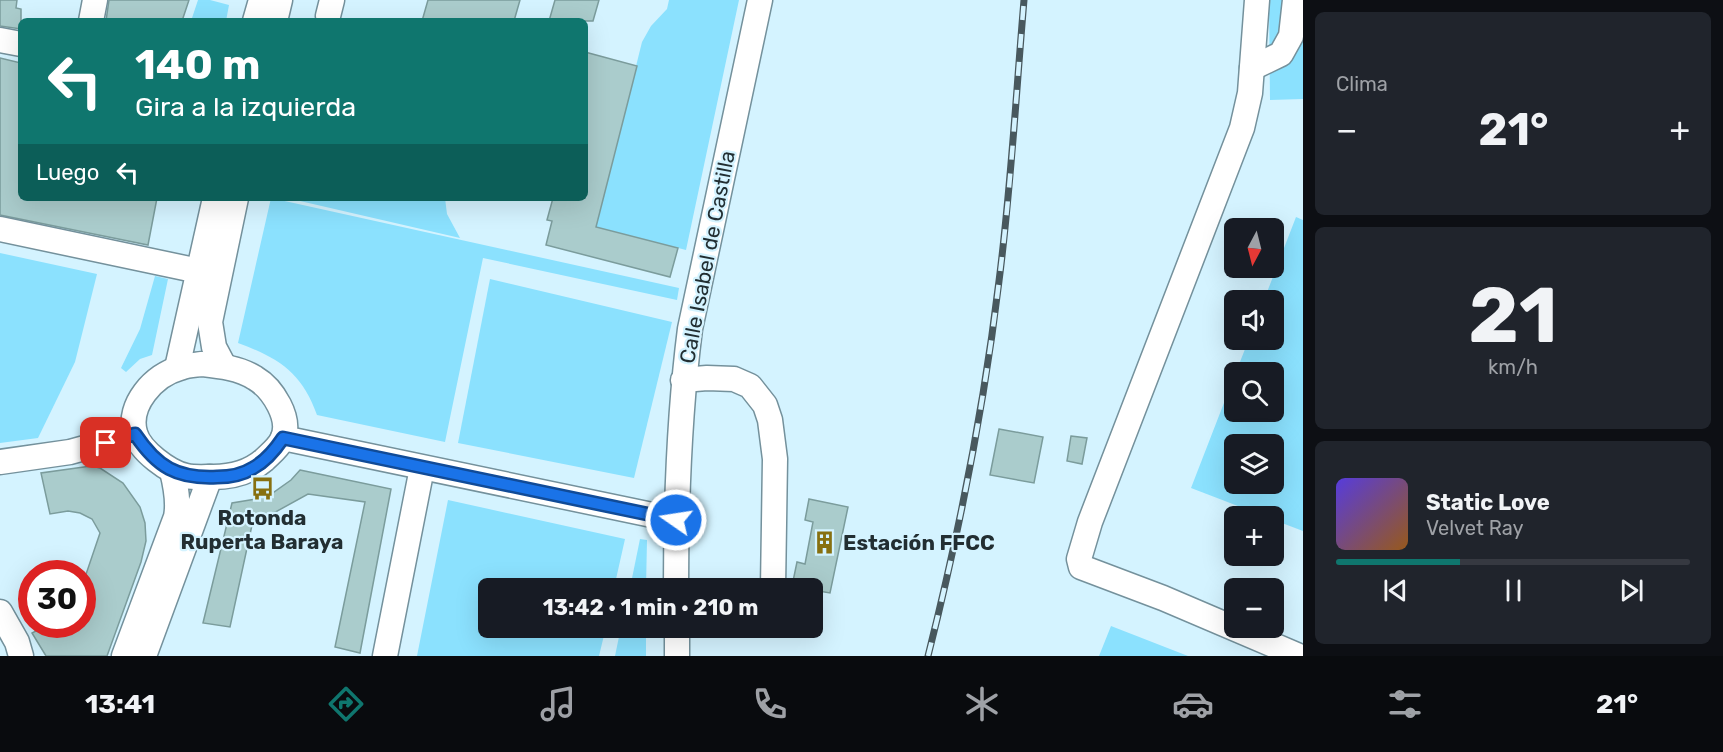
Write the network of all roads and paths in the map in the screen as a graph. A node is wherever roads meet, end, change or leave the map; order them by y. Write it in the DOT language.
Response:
graph roads {
  1 [pos="95,0"];
  2 [pos="261,0"];
  3 [pos="280,0"];
  4 [pos="760,0"];
  5 [pos="1257,0"];
  6 [pos="1295,0"];
  7 [pos="92,18"];
  8 [pos="256,18"];
  9 [pos="276,18"];
  10 [pos="0,40"];
  11 [pos="18,43"];
  12 [pos="1252,68"];
  13 [pos="214,201"];
  14 [pos="235,201"];
  15 [pos="0,229"];
  16 [pos="199,271"];
  17 [pos="224,366"];
  18 [pos="177,368"];
  19 [pos="683,380"];
  20 [pos="135,434"];
  21 [pos="283,438"];
  22 [pos="0,462"];
  23 [pos="422,468"];
  24 [pos="172,471"];
  25 [pos="210,477"];
  26 [pos="676,520"];
  27 [pos="676,578"];
  28 [pos="773,578"];
  29 [pos="0,612"];
  30 [pos="677,638"];
  31 [pos="21,656"];
  32 [pos="124,656"];
  33 [pos="144,656"];
  34 [pos="385,656"];
  35 [pos="677,656"];
  36 [pos="1299,656"];
  1 -- 7 [label="street"];
  2 -- 8 [label="street"];
  3 -- 9 [label="street"];
  4 -- 19 [label="street, Calle Isabel de Castilla"];
  5 -- 12 [label="street"];
  6 -- 12 [label="street"];
  10 -- 11 [label="street"];
  12 -- 36 [label="street"];
  13 -- 16 [label="street"];
  14 -- 17 [label="street"];
  15 -- 16 [label="street"];
  16 -- 18 [label="street"];
  17 -- 18 [label="street"];
  17 -- 21 [label="street"];
  18 -- 20 [label="street"];
  19 -- 26 [label="street, Calle Isabel de Castilla"];
  19 -- 28 [label="street"];
  20 -- 22 [label="street"];
  20 -- 24 [label="street"];
  21 -- 23 [label="street"];
  21 -- 25 [label="street"];
  23 -- 26 [label="street"];
  23 -- 34 [label="street"];
  24 -- 25 [label="street"];
  24 -- 32 [label="street"];
  25 -- 33 [label="street"];
  26 -- 27 [label="street, Calle Isabel de Castilla"];
  29 -- 31 [label="street"];
  30 -- 35 [label="street"];
}
